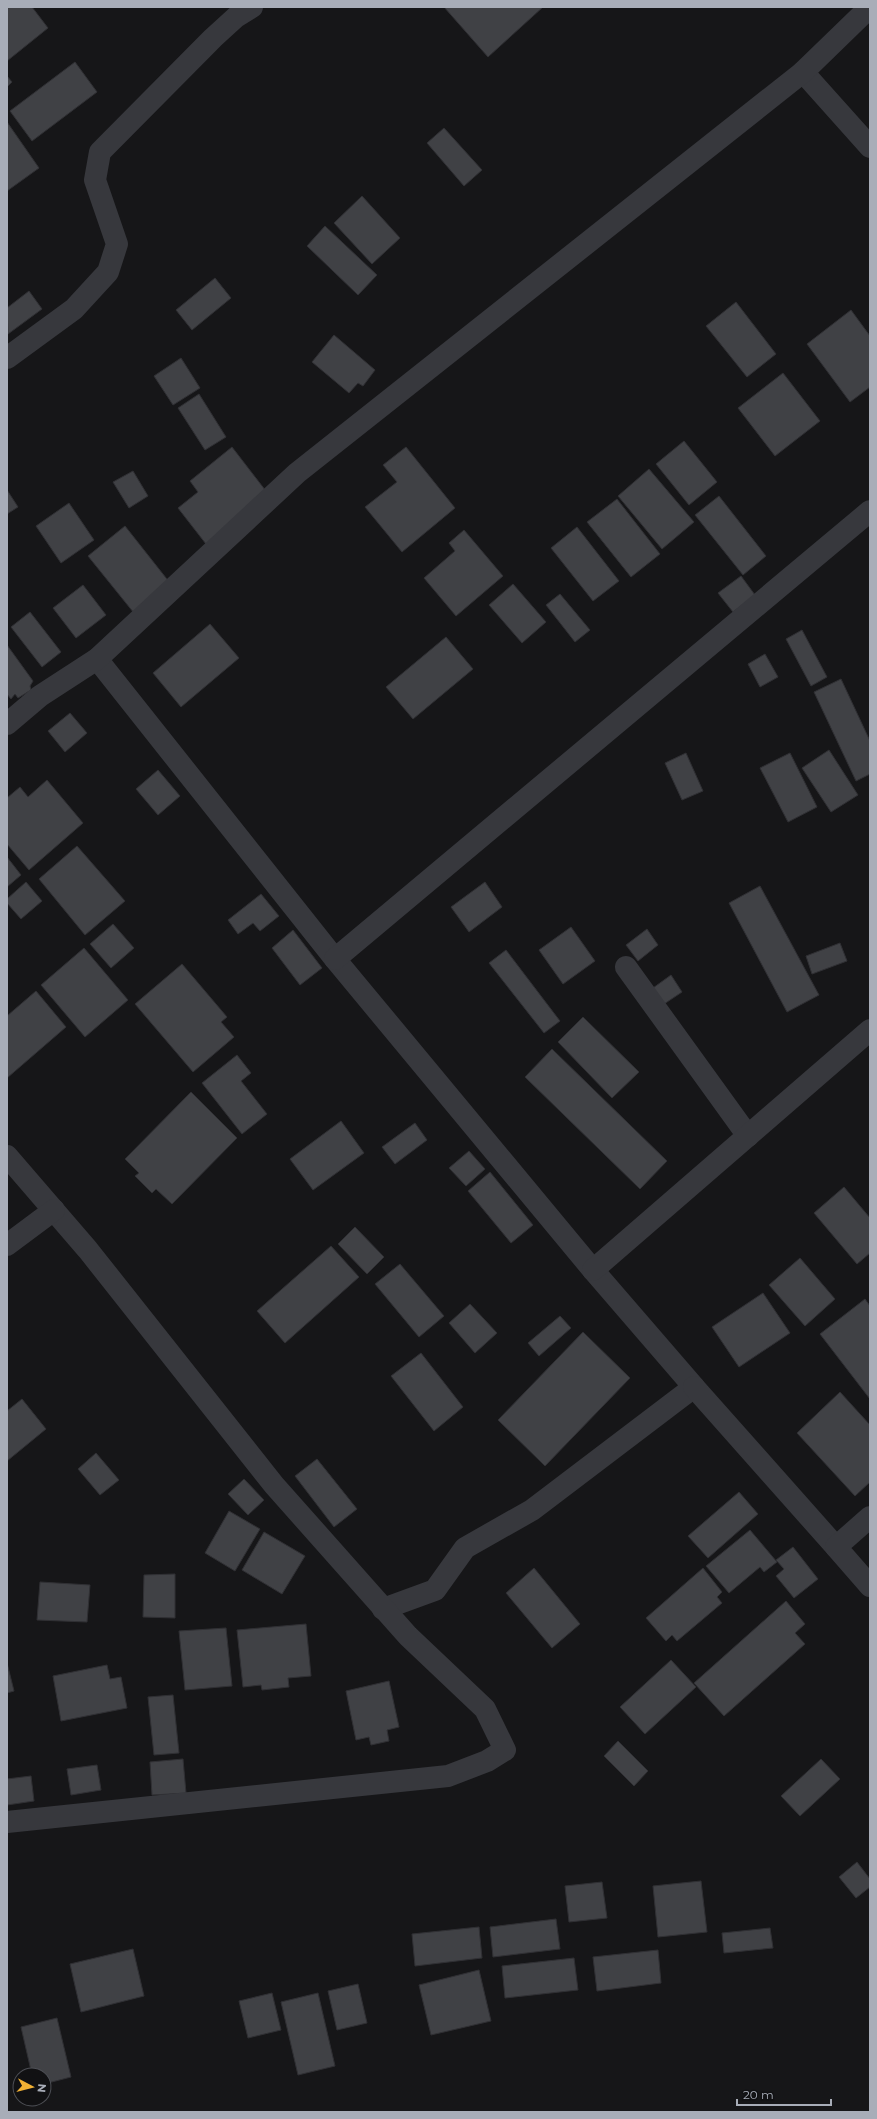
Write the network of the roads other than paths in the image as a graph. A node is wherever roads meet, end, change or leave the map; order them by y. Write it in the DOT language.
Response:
graph roads {
  1 [pos="870,7"];
  2 [pos="238,10"];
  3 [pos="802,72"];
  4 [pos="870,147"];
  5 [pos="7,358"];
  6 [pos="870,511"];
  7 [pos="98,659"];
  8 [pos="7,724"];
  9 [pos="335,960"];
  10 [pos="626,967"];
  11 [pos="870,1030"];
  12 [pos="748,1136"];
  13 [pos="7,1156"];
  14 [pos="54,1210"];
  15 [pos="7,1245"];
  16 [pos="593,1270"];
  17 [pos="694,1387"];
  18 [pos="870,1517"];
  19 [pos="836,1547"];
  20 [pos="870,1586"];
  21 [pos="383,1609"];
  22 [pos="7,1822"];
  1 -- 3 [label="street"];
  2 -- 5 [label="street"];
  3 -- 4 [label="street"];
  3 -- 7 [label="street"];
  6 -- 9 [label="street"];
  7 -- 8 [label="street"];
  7 -- 9 [label="street"];
  9 -- 16 [label="street"];
  10 -- 12 [label="street"];
  11 -- 12 [label="street"];
  12 -- 16 [label="street"];
  13 -- 14 [label="street"];
  14 -- 15 [label="street"];
  14 -- 21 [label="street"];
  16 -- 17 [label="street"];
  17 -- 19 [label="street"];
  17 -- 21 [label="street"];
  18 -- 19 [label="street"];
  19 -- 20 [label="street"];
  21 -- 22 [label="street"];
}
